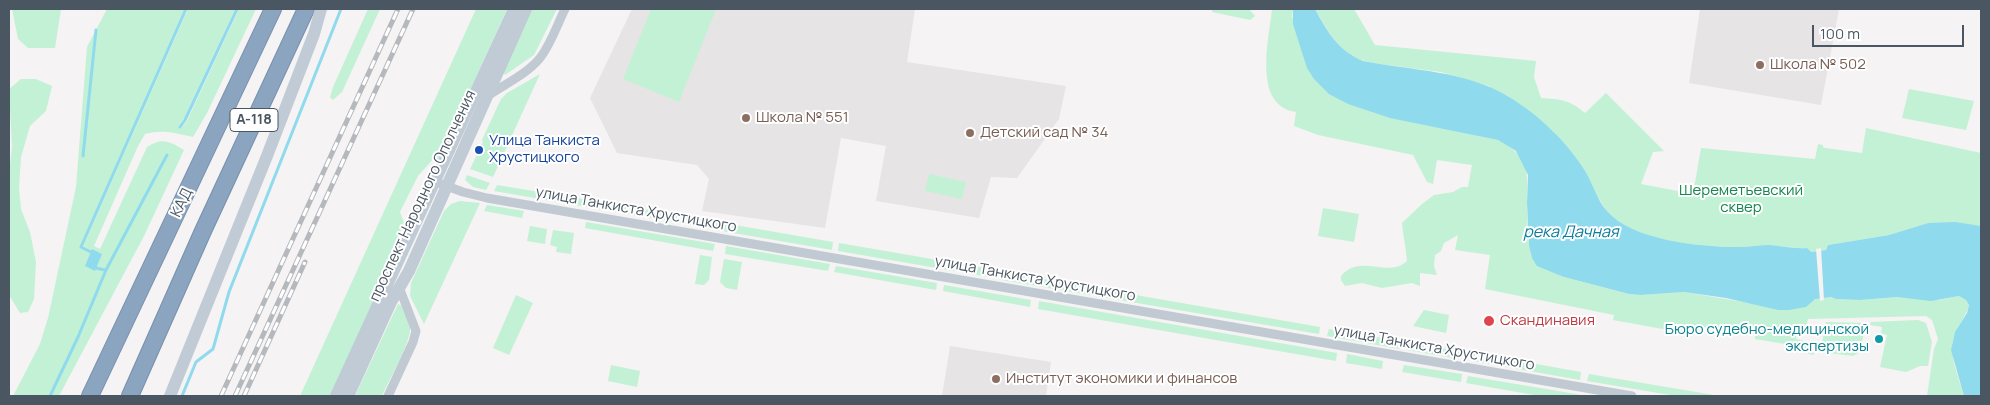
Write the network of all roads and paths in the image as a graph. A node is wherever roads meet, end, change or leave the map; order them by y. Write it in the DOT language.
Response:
graph roads {
  1 [pos="273,9"];
  2 [pos="306,9"];
  3 [pos="321,9"];
  4 [pos="514,9"];
  5 [pos="526,9"];
  6 [pos="565,9"];
  7 [pos="489,95"];
  8 [pos="435,182"];
  9 [pos="447,186"];
  10 [pos="400,287"];
  11 [pos="108,358"];
  12 [pos="83,396"];
  13 [pos="90,396"];
  14 [pos="130,396"];
  15 [pos="170,396"];
  16 [pos="336,396"];
  17 [pos="348,396"];
  18 [pos="388,396"];
  19 [pos="1632,396"];
  1 -- 11 [label="highway, КАД / А-118"];
  2 -- 14 [label="highway, КАД / А-118"];
  3 -- 15 [label="main road"];
  4 -- 8 [label="main road, проспект Народного Ополчения"];
  5 -- 7 [label="main road, проспект Народного Ополчения"];
  6 -- 7 [label="street"];
  7 -- 9 [label="main road, проспект Народного Ополчения"];
  8 -- 9 [label="street, улица Танкиста Хрустицкого"];
  8 -- 16 [label="main road, проспект Народного Ополчения"];
  9 -- 10 [label="main road, проспект Народного Ополчения"];
  9 -- 19 [label="street, улица Танкиста Хрустицкого"];
  10 -- 17 [label="main road, проспект Народного Ополчения"];
  10 -- 18 [label="street"];
  11 -- 12 [label="highway"];
  11 -- 13 [label="highway, КАД / А-118"];
}
